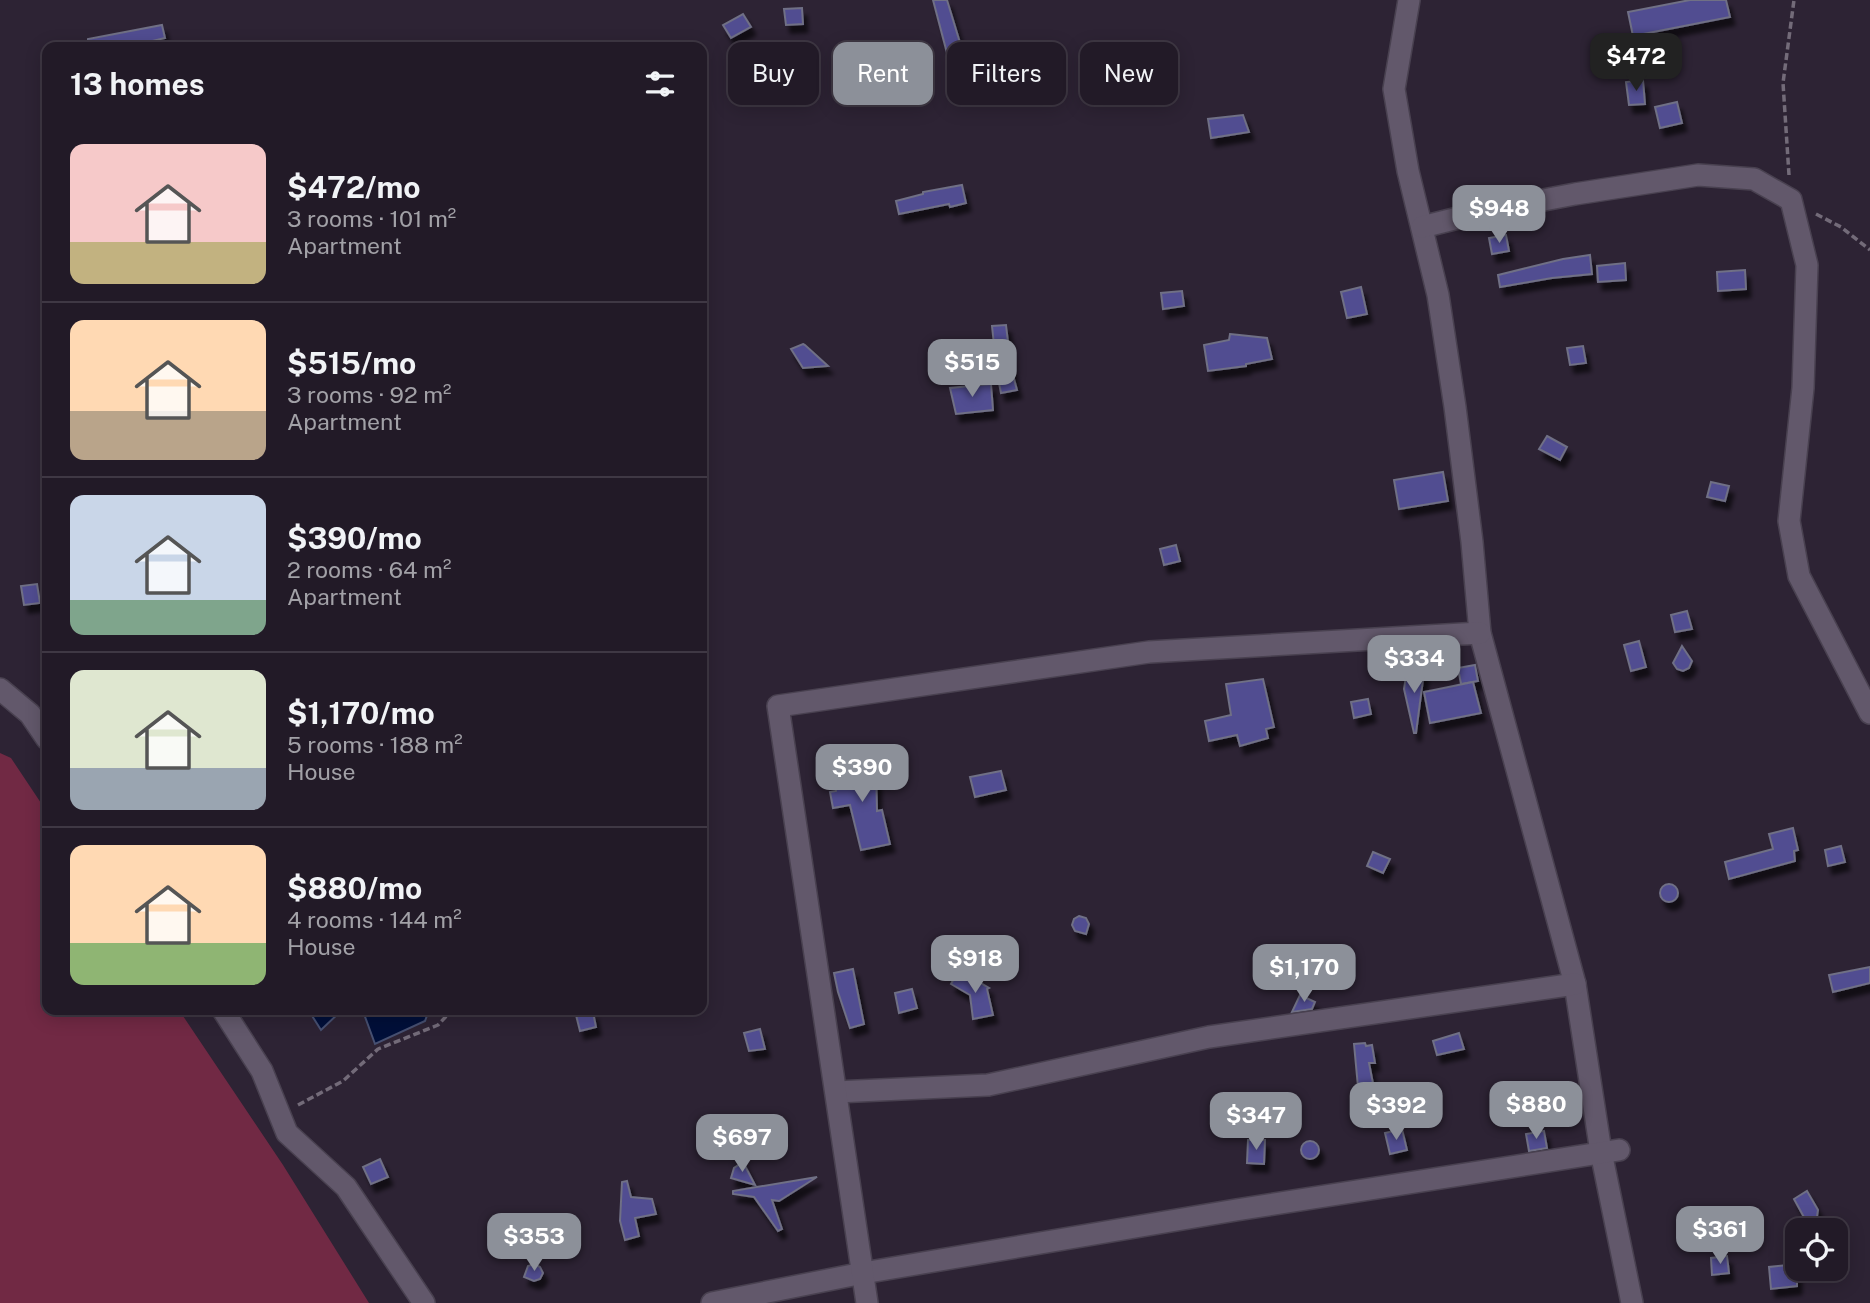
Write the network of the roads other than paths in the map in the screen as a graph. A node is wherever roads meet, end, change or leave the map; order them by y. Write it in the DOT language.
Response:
graph roads {
  1 [pos="1409,0"];
  2 [pos="1422,227"];
  3 [pos="1480,633"];
  4 [pos="0,689"];
  5 [pos="1870,713"];
  6 [pos="42,732"];
  7 [pos="1575,984"];
  8 [pos="226,1015"];
  9 [pos="835,1092"];
  10 [pos="1610,1151"];
  11 [pos="863,1273"];
  12 [pos="424,1303"];
  13 [pos="712,1303"];
  14 [pos="867,1303"];
  15 [pos="1632,1303"];
  1 -- 2 [label="street"];
  2 -- 3 [label="street"];
  2 -- 5 [label="street"];
  3 -- 7 [label="street"];
  3 -- 9 [label="street"];
  4 -- 6 [label="street"];
  7 -- 9 [label="street"];
  7 -- 10 [label="street"];
  8 -- 12 [label="street"];
  9 -- 11 [label="street"];
  10 -- 11 [label="street"];
  10 -- 15 [label="street"];
  11 -- 13 [label="street"];
  11 -- 14 [label="street"];
}
